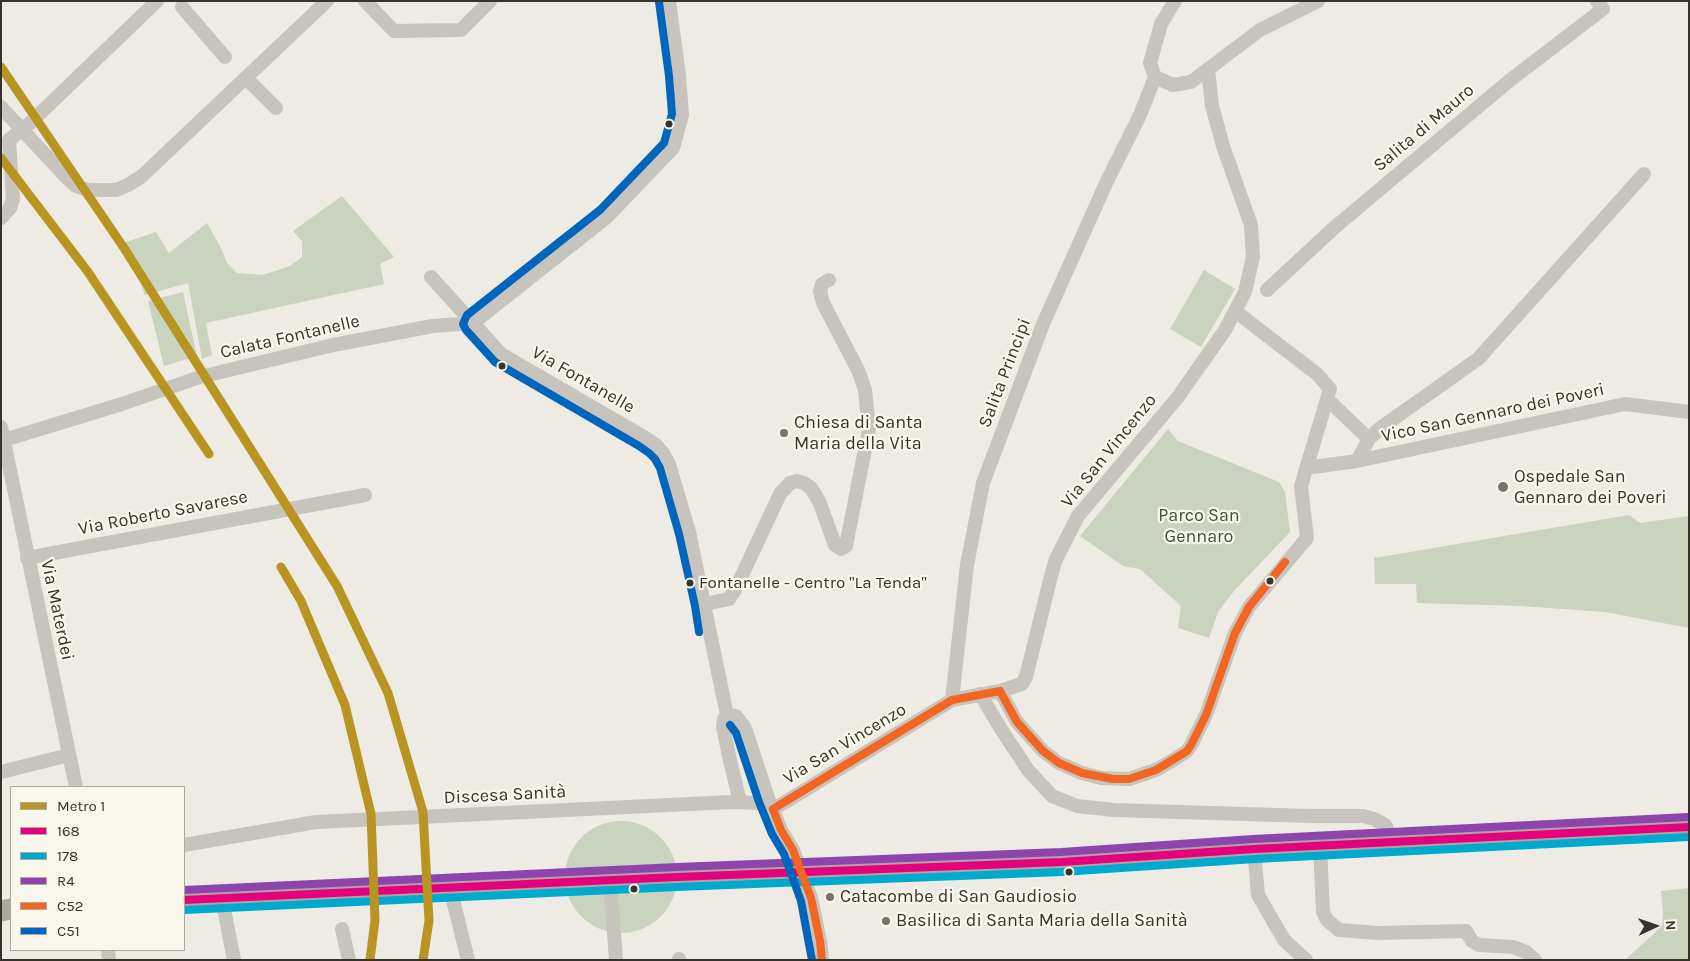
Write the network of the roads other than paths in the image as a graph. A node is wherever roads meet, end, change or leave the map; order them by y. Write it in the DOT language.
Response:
graph roads {
  1 [pos="157,1"];
  2 [pos="327,1"];
  3 [pos="365,1"];
  4 [pos="490,1"];
  5 [pos="669,1"];
  6 [pos="1175,1"];
  7 [pos="1318,1"];
  8 [pos="1598,1"];
  9 [pos="182,7"];
  10 [pos="225,57"];
  11 [pos="1208,69"];
  12 [pos="1155,77"];
  13 [pos="246,78"];
  14 [pos="1,107"];
  15 [pos="276,108"];
  16 [pos="22,130"];
  17 [pos="1644,174"];
  18 [pos="1,218"];
  19 [pos="431,277"];
  20 [pos="829,280"];
  21 [pos="1267,290"];
  22 [pos="494,308"];
  23 [pos="1235,311"];
  24 [pos="473,323"];
  25 [pos="494,345"];
  26 [pos="1329,394"];
  27 [pos="1689,412"];
  28 [pos="3,434"];
  29 [pos="1368,439"];
  30 [pos="1356,462"];
  31 [pos="1306,468"];
  32 [pos="365,495"];
  33 [pos="27,558"];
  34 [pos="705,604"];
  35 [pos="1000,691"];
  36 [pos="980,694"];
  37 [pos="952,700"];
  38 [pos="727,715"];
  39 [pos="69,755"];
  40 [pos="1,772"];
  41 [pos="76,786"];
  42 [pos="765,791"];
  43 [pos="740,802"];
  44 [pos="756,803"];
  45 [pos="772,809"];
  46 [pos="1689,827"];
  47 [pos="1388,842"];
  48 [pos="185,845"];
  49 [pos="1320,846"];
  50 [pos="1254,849"];
  51 [pos="610,880"];
  52 [pos="450,888"];
  53 [pos="222,898"];
  54 [pos="185,900"];
  55 [pos="342,929"];
  56 [pos="234,960"];
  57 [pos="349,960"];
  58 [pos="468,960"];
  59 [pos="616,960"];
  60 [pos="822,960"];
  61 [pos="1306,960"];
  62 [pos="1534,960"];
  1 -- 16 [label="street"];
  2 -- 13 [label="street"];
  3 -- 4 [label="street"];
  5 -- 22 [label="street"];
  6 -- 12 [label="street"];
  7 -- 11 [label="street"];
  8 -- 21 [label="street, Salita di Mauro"];
  9 -- 10 [label="street"];
  11 -- 12 [label="street"];
  11 -- 23 [label="street, Via San Vincenzo"];
  12 -- 37 [label="street, Salita Principi"];
  13 -- 15 [label="street"];
  13 -- 16 [label="street"];
  14 -- 16 [label="street"];
  16 -- 18 [label="street"];
  17 -- 29 [label="street"];
  19 -- 24 [label="street, Via Fontanelle"];
  20 -- 34 [label="street"];
  22 -- 24 [label="street"];
  22 -- 25 [label="street"];
  23 -- 26 [label="street"];
  23 -- 35 [label="street, Via San Vincenzo"];
  24 -- 25 [label="street, Via Fontanelle"];
  24 -- 28 [label="street, Calata Fontanelle"];
  25 -- 34 [label="street, Via Fontanelle"];
  26 -- 29 [label="street"];
  26 -- 31 [label="street"];
  27 -- 30 [label="street, Vico San Gennaro dei Poveri"];
  28 -- 33 [label="street, Via Materdei"];
  29 -- 30 [label="street"];
  30 -- 31 [label="street, Vico San Gennaro dei Poveri"];
  31 -- 35 [label="street"];
  32 -- 33 [label="street, Via Roberto Savarese"];
  33 -- 39 [label="street, Via Materdei"];
  34 -- 38 [label="street"];
  35 -- 36 [label="street, Via San Vincenzo"];
  36 -- 37 [label="street, Via San Vincenzo"];
  36 -- 47 [label="street"];
  37 -- 45 [label="street, Via San Vincenzo"];
  38 -- 42 [label="street"];
  38 -- 43 [label="street"];
  39 -- 40 [label="street"];
  39 -- 41 [label="street, Via Materdei"];
  42 -- 44 [label="street"];
  42 -- 45 [label="street"];
  43 -- 44 [label="street, Discesa Sanità"];
  43 -- 48 [label="street, Discesa Sanità"];
  44 -- 45 [label="street, Discesa Sanità"];
  45 -- 60 [label="street"];
  46 -- 47 [label="main road"];
  47 -- 49 [label="main road"];
  49 -- 50 [label="main road"];
  49 -- 62 [label="street"];
  50 -- 51 [label="main road, bridge"];
  50 -- 61 [label="street"];
  51 -- 52 [label="main road"];
  51 -- 59 [label="street"];
  52 -- 53 [label="main road"];
  52 -- 58 [label="street"];
  53 -- 54 [label="main road"];
  53 -- 56 [label="street"];
  55 -- 57 [label="street"];
}
